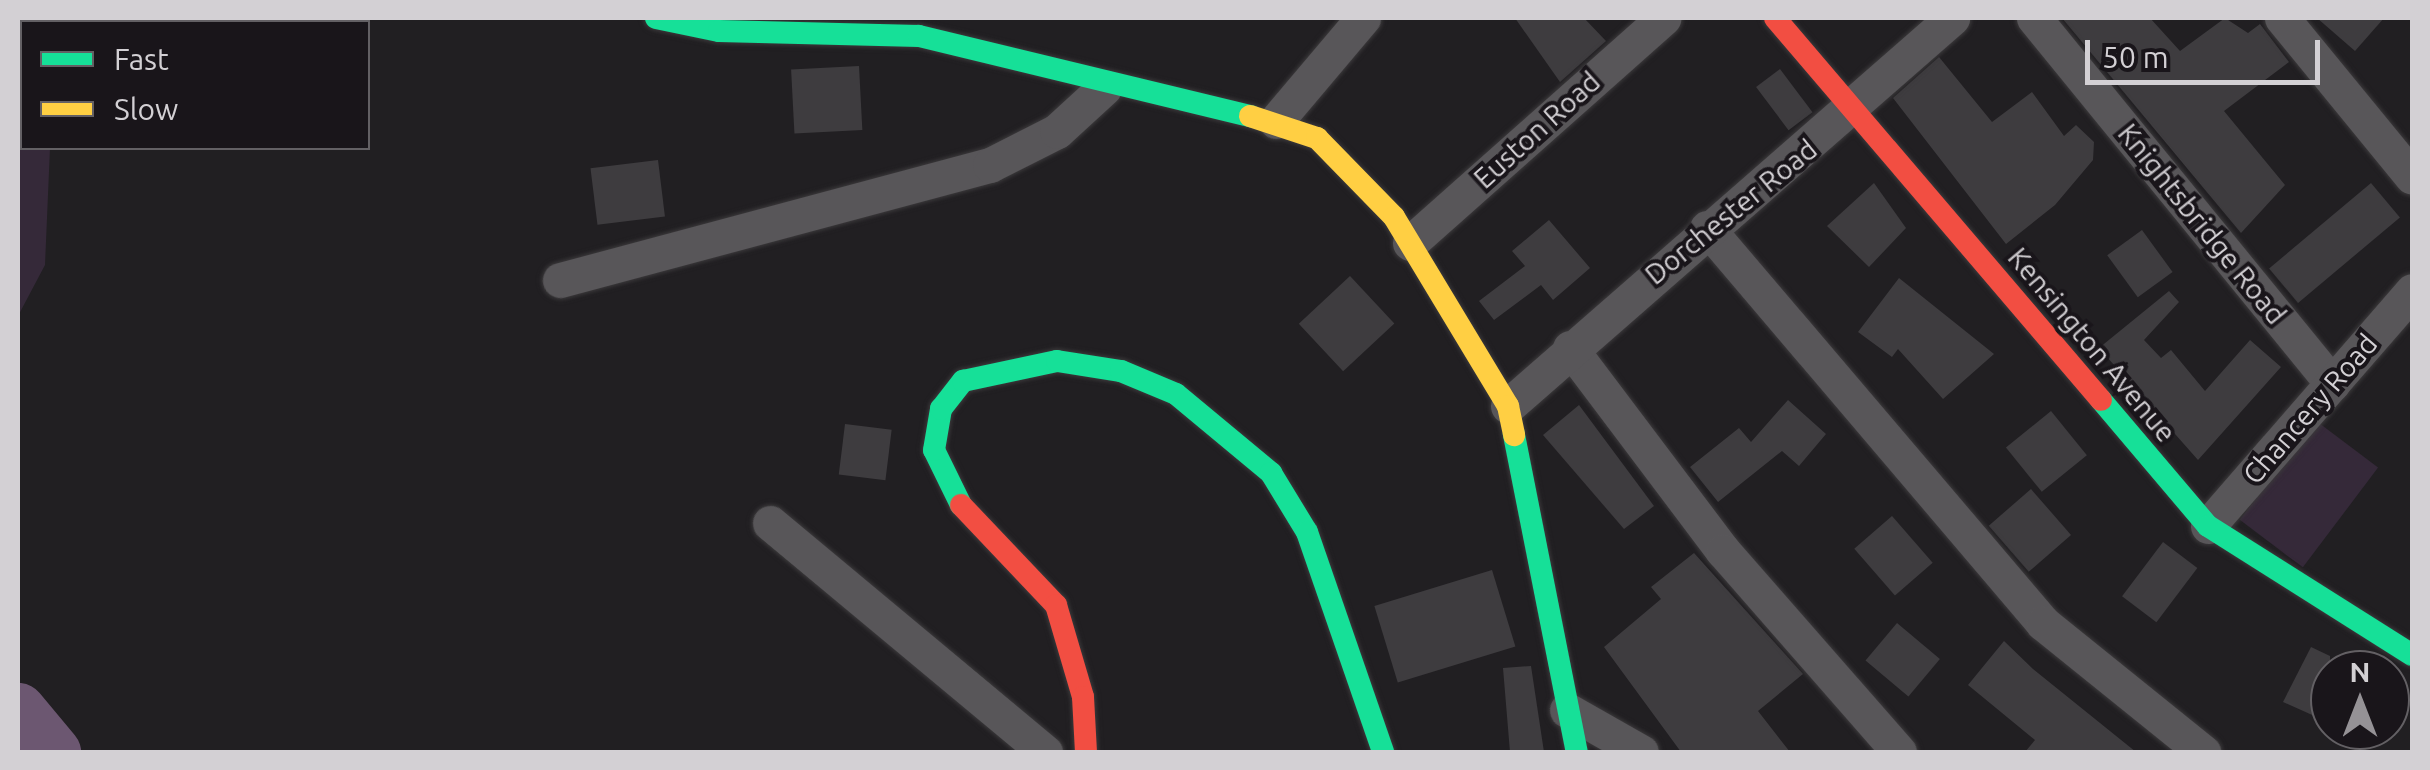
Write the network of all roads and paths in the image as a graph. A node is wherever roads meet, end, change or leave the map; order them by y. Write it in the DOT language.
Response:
graph roads {
  1 [pos="656,18"];
  2 [pos="1363,18"];
  3 [pos="1664,18"];
  4 [pos="1775,18"];
  5 [pos="1952,18"];
  6 [pos="2034,18"];
  7 [pos="2282,18"];
  8 [pos="1104,88"];
  9 [pos="1856,110"];
  10 [pos="1276,122"];
  11 [pos="2412,177"];
  12 [pos="1707,228"];
  13 [pos="1410,243"];
  14 [pos="560,280"];
  15 [pos="2412,291"];
  16 [pos="1570,348"];
  17 [pos="2332,384"];
  18 [pos="1508,406"];
  19 [pos="770,522"];
  20 [pos="2208,526"];
  21 [pos="2412,655"];
  22 [pos="1566,710"];
  23 [pos="1045,752"];
  24 [pos="1086,752"];
  25 [pos="1383,752"];
  26 [pos="1578,752"];
  27 [pos="1641,752"];
  28 [pos="1899,752"];
  29 [pos="2203,752"];
  1 -- 8 [label="street"];
  2 -- 10 [label="street"];
  3 -- 13 [label="street, Euston Road"];
  4 -- 9 [label="street, Kensington Avenue"];
  5 -- 9 [label="street, Dorchester Road"];
  6 -- 17 [label="street, Knightsbridge Road"];
  7 -- 11 [label="street"];
  8 -- 10 [label="street"];
  8 -- 14 [label="street"];
  9 -- 12 [label="street, Dorchester Road"];
  9 -- 20 [label="street, Kensington Avenue"];
  10 -- 13 [label="street"];
  12 -- 16 [label="street, Dorchester Road"];
  12 -- 29 [label="street"];
  13 -- 18 [label="street"];
  15 -- 17 [label="street, Chancery Road"];
  16 -- 18 [label="street, Dorchester Road"];
  16 -- 28 [label="street"];
  17 -- 20 [label="street, Chancery Road"];
  18 -- 22 [label="street"];
  19 -- 23 [label="street"];
  20 -- 21 [label="street, Kensington Avenue"];
  22 -- 26 [label="street"];
  22 -- 27 [label="street"];
  24 -- 25 [label="street"];
}
